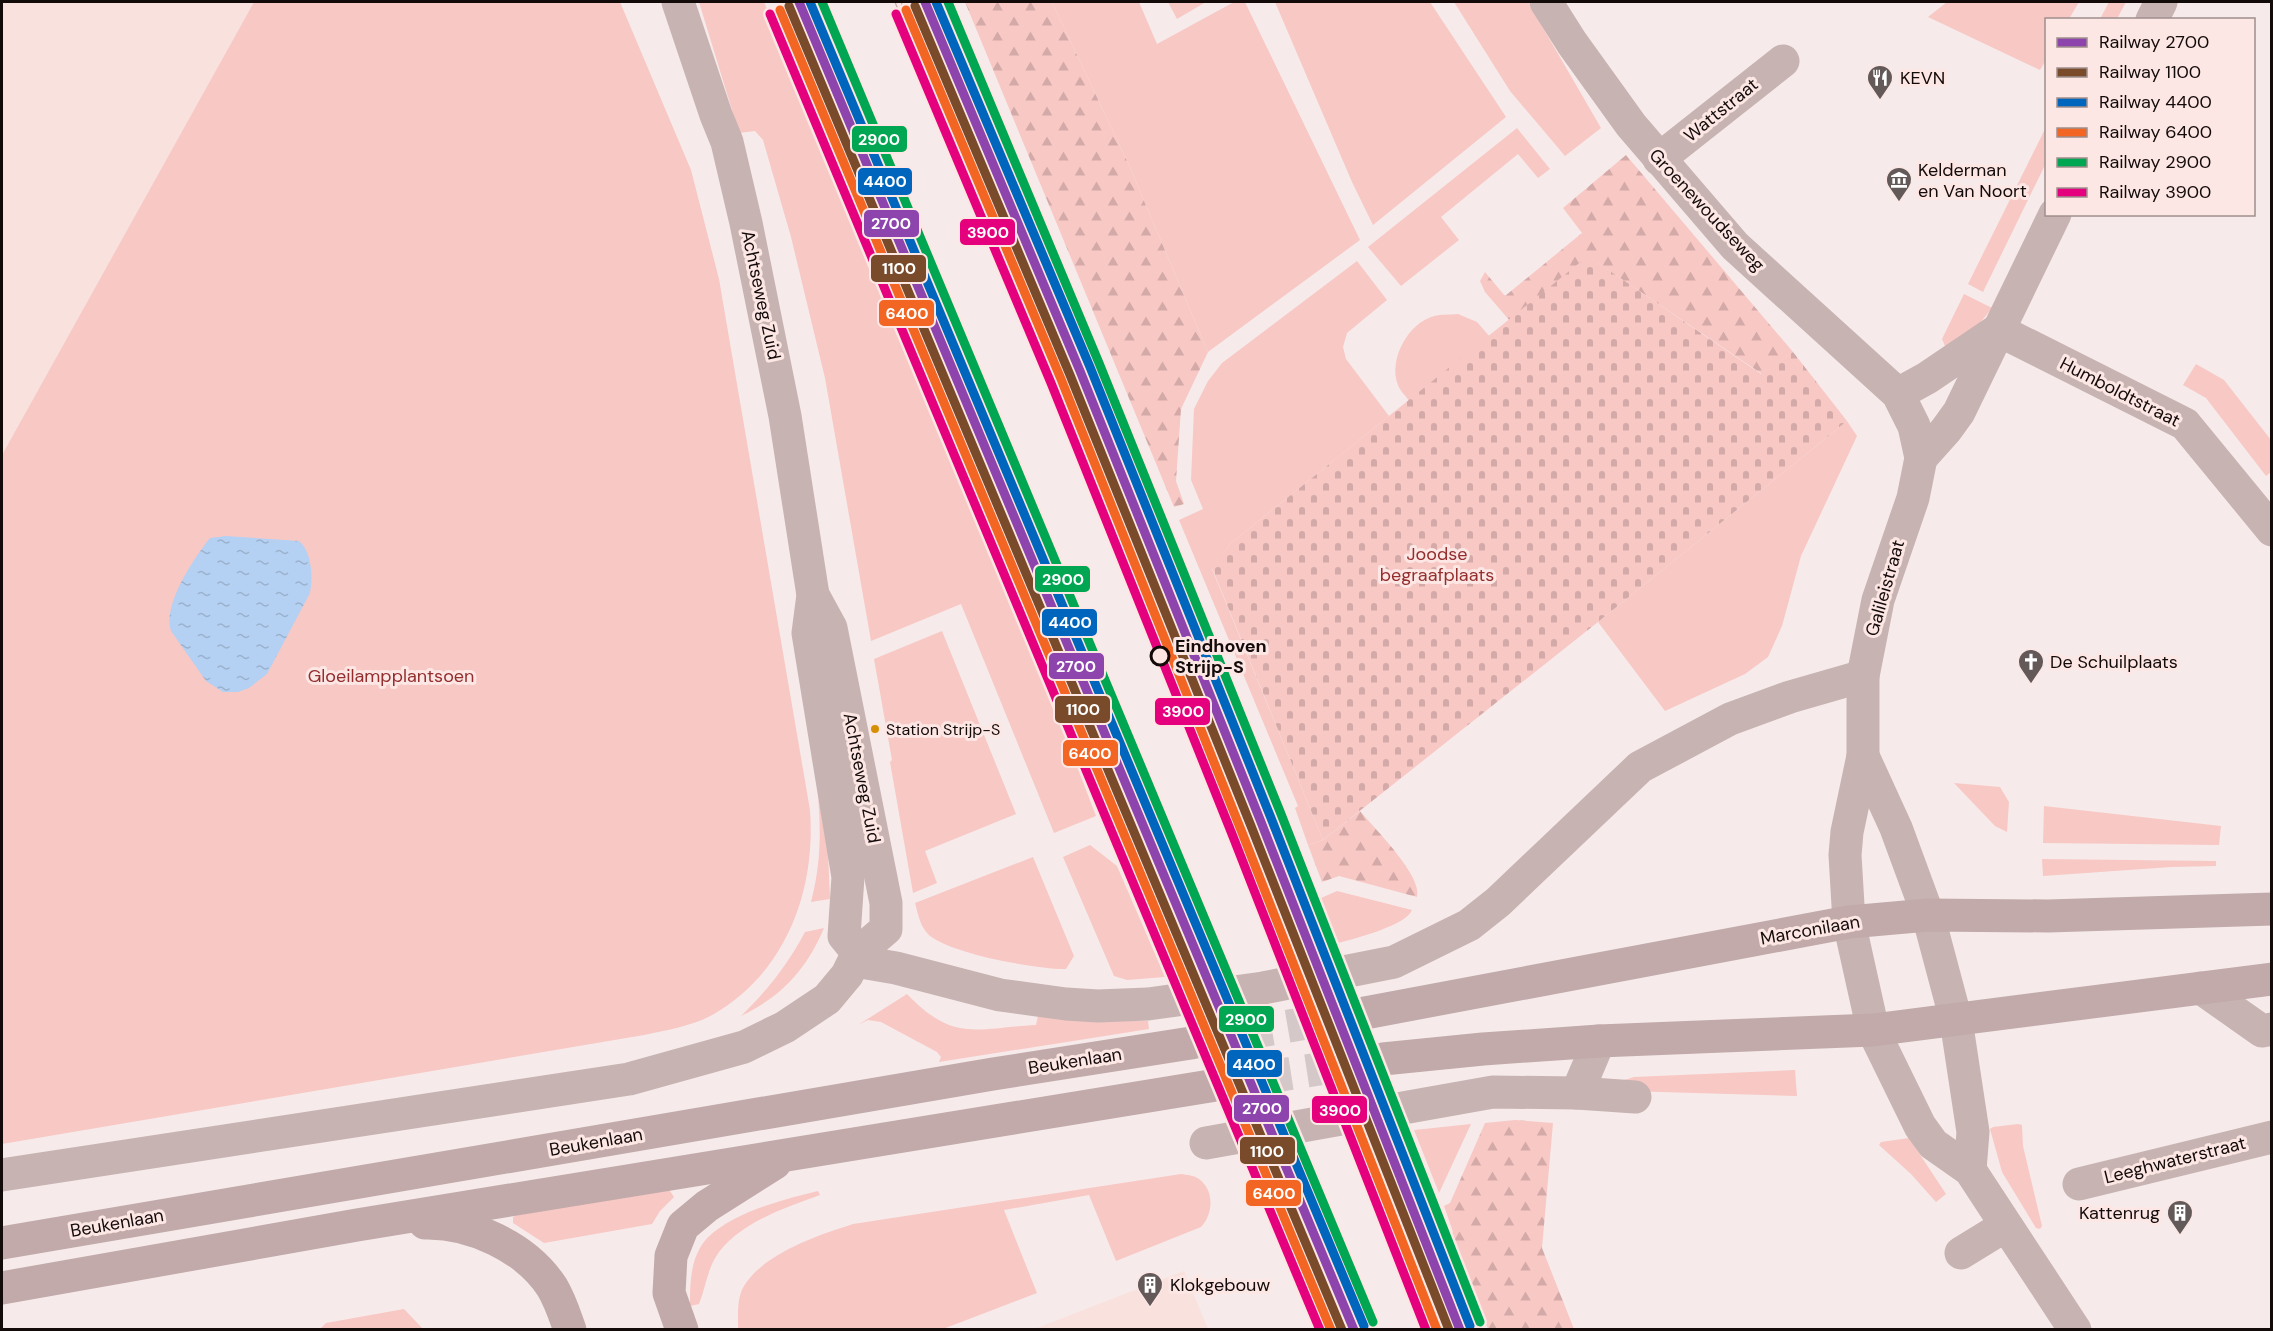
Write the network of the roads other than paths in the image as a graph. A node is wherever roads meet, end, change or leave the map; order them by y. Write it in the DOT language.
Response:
graph roads {
  1 [pos="678,2"];
  2 [pos="1546,2"];
  3 [pos="2161,2"];
  4 [pos="2153,18"];
  5 [pos="1783,61"];
  6 [pos="1659,159"];
  7 [pos="2054,216"];
  8 [pos="1998,330"];
  9 [pos="1898,394"];
  10 [pos="1921,458"];
  11 [pos="2270,524"];
  12 [pos="1863,676"];
  13 [pos="1863,756"];
  14 [pos="2269,905"];
  15 [pos="1928,915"];
  16 [pos="1850,922"];
  17 [pos="856,957"];
  18 [pos="2271,979"];
  19 [pos="2200,988"];
  20 [pos="1365,1013"];
  21 [pos="1956,1020"];
  22 [pos="2271,1029"];
  23 [pos="1873,1030"];
  24 [pos="1599,1041"];
  25 [pos="1191,1043"];
  26 [pos="1383,1059"];
  27 [pos="1209,1086"];
  28 [pos="1576,1093"];
  29 [pos="1635,1097"];
  30 [pos="2271,1137"];
  31 [pos="1206,1143"];
  32 [pos="789,1154"];
  33 [pos="1970,1170"];
  34 [pos="2,1175"];
  35 [pos="2079,1184"];
  36 [pos="357,1225"];
  37 [pos="2005,1227"];
  38 [pos="2,1243"];
  39 [pos="1961,1252"];
  40 [pos="2,1288"];
  41 [pos="570,1329"];
  42 [pos="682,1329"];
  43 [pos="2075,1329"];
  1 -- 17 [label="street, Achtseweg Zuid"];
  2 -- 6 [label="street, Groenewoudseweg"];
  3 -- 4 [label="street"];
  5 -- 6 [label="street, Wattstraat"];
  6 -- 9 [label="street, Groenewoudseweg"];
  7 -- 8 [label="street"];
  8 -- 9 [label="street"];
  8 -- 10 [label="street"];
  8 -- 11 [label="street, Humboldtstraat"];
  9 -- 10 [label="street, Galileistraat"];
  10 -- 12 [label="street, Galileistraat"];
  12 -- 13 [label="street, Galileistraat"];
  12 -- 17 [label="street"];
  13 -- 15 [label="street, Galileistraat"];
  13 -- 16 [label="street, Galileistraat"];
  14 -- 15 [label="main road, Marconilaan"];
  15 -- 16 [label="main road, Marconilaan"];
  15 -- 21 [label="street, Galileistraat"];
  16 -- 20 [label="main road, Marconilaan"];
  16 -- 23 [label="street, Galileistraat"];
  17 -- 34 [label="street"];
  18 -- 19 [label="main road"];
  19 -- 21 [label="main road"];
  19 -- 22 [label="street"];
  21 -- 23 [label="main road"];
  21 -- 33 [label="street, Galileistraat"];
  23 -- 24 [label="main road"];
  23 -- 33 [label="street, Galileistraat"];
  24 -- 26 [label="main road"];
  24 -- 28 [label="street"];
  25 -- 38 [label="main road, Beukenlaan"];
  27 -- 32 [label="main road"];
  28 -- 29 [label="street"];
  28 -- 31 [label="street"];
  30 -- 35 [label="street, Leeghwaterstraat"];
  32 -- 36 [label="main road"];
  32 -- 42 [label="main road"];
  33 -- 37 [label="street"];
  36 -- 40 [label="main road"];
  36 -- 41 [label="main road"];
  37 -- 39 [label="street"];
  37 -- 43 [label="street"];
}
